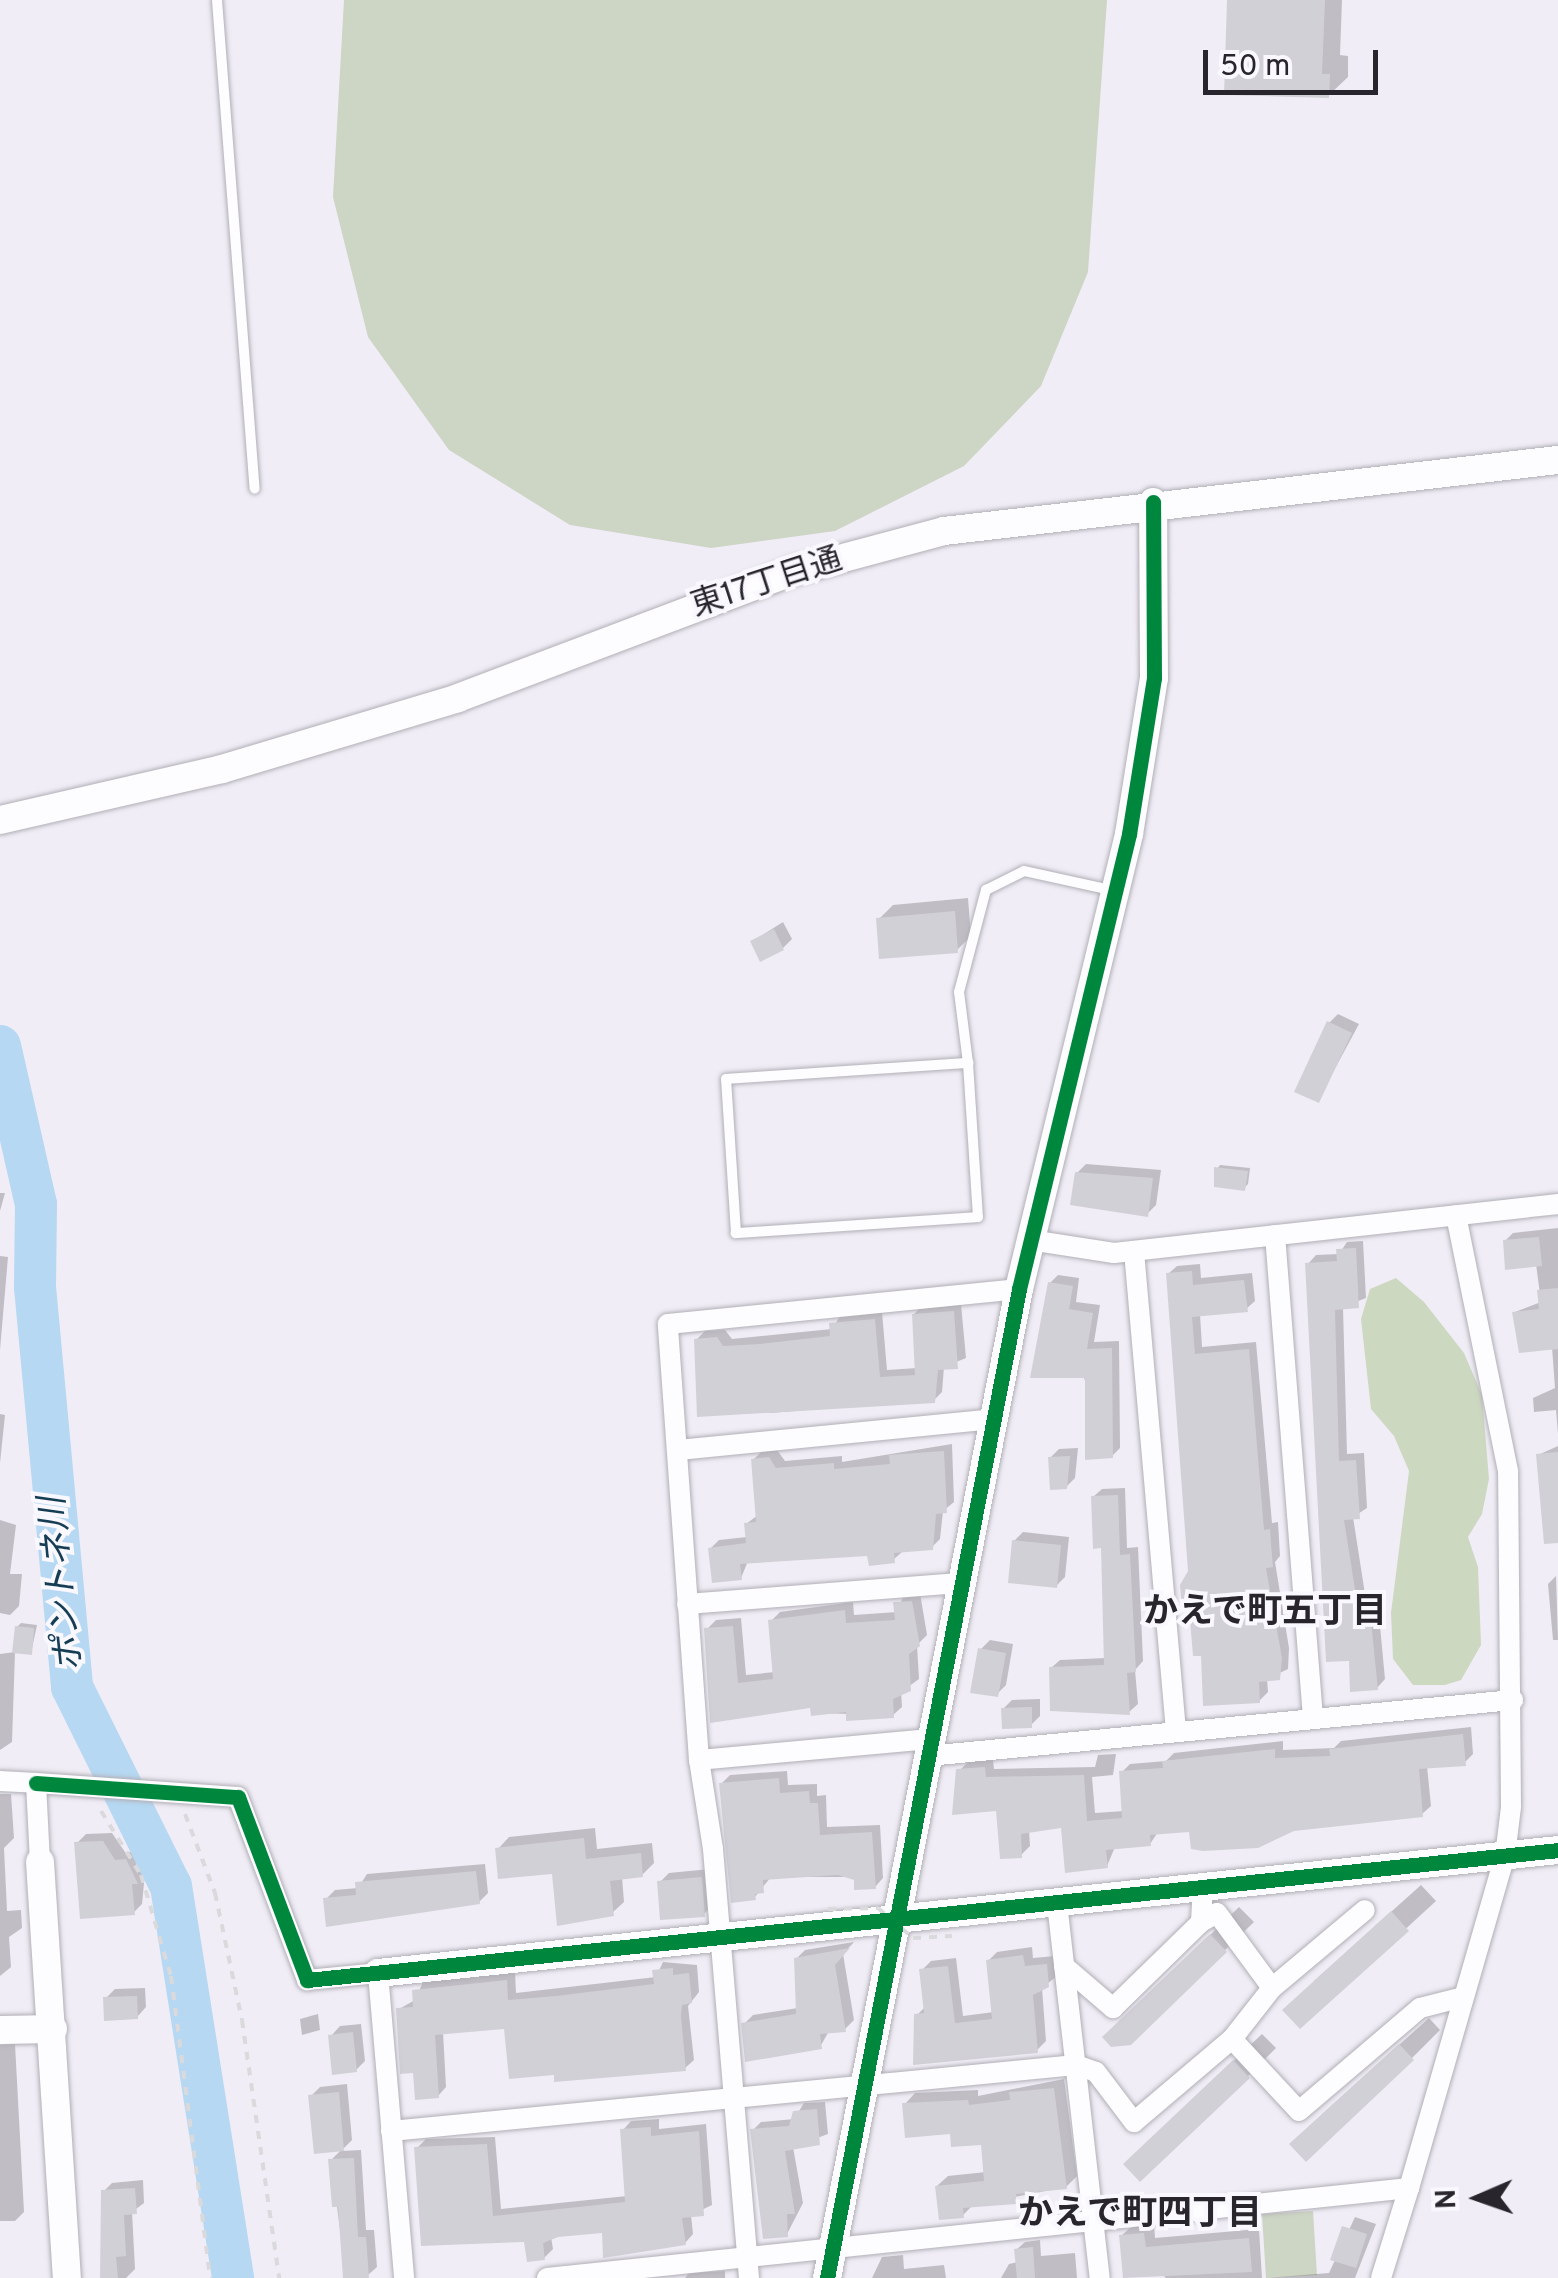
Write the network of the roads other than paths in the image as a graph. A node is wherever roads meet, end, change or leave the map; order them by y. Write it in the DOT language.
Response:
graph roads {
  1 [pos="217,0"];
  2 [pos="1558,460"];
  3 [pos="256,488"];
  4 [pos="1152,502"];
  5 [pos="1,820"];
  6 [pos="1115,890"];
  7 [pos="968,1064"];
  8 [pos="1558,1204"];
  9 [pos="1456,1215"];
  10 [pos="1275,1235"];
  11 [pos="1030,1240"];
  12 [pos="1134,1251"];
  13 [pos="1019,1288"];
  14 [pos="993,1419"];
  15 [pos="678,1450"];
  16 [pos="962,1583"];
  17 [pos="687,1604"];
  18 [pos="1513,1700"];
  19 [pos="1313,1718"];
  20 [pos="1176,1730"];
  21 [pos="930,1748"];
  22 [pos="699,1760"];
  23 [pos="0,1781"];
  24 [pos="36,1782"];
  25 [pos="1558,1850"];
  26 [pos="1505,1856"];
  27 [pos="40,1862"];
  28 [pos="1202,1888"];
  29 [pos="1056,1903"];
  30 [pos="1366,1910"];
  31 [pos="896,1920"];
  32 [pos="1202,1922"];
  33 [pos="721,1938"];
  34 [pos="1064,1966"];
  35 [pos="378,1973"];
  36 [pos="1272,1988"];
  37 [pos="1463,1997"];
  38 [pos="53,2028"];
  39 [pos="0,2030"];
  40 [pos="1232,2039"];
  41 [pos="1076,2064"];
  42 [pos="864,2084"];
  43 [pos="735,2096"];
  44 [pos="391,2131"];
  45 [pos="1410,2188"];
  46 [pos="1094,2223"];
  47 [pos="833,2248"];
  48 [pos="747,2256"];
  49 [pos="67,2278"];
  50 [pos="404,2278"];
  51 [pos="547,2278"];
  52 [pos="749,2278"];
  53 [pos="827,2278"];
  54 [pos="1100,2278"];
  55 [pos="1381,2278"];
  1 -- 3 [label="lane"];
  2 -- 4 [label="street, 東17丁目通"];
  4 -- 5 [label="street, 東17丁目通"];
  4 -- 6 [label="street"];
  6 -- 7 [label="lane"];
  6 -- 11 [label="street"];
  7 -- 7 [label="lane"];
  8 -- 9 [label="street"];
  9 -- 10 [label="street"];
  9 -- 18 [label="street"];
  10 -- 12 [label="street"];
  10 -- 19 [label="street"];
  11 -- 12 [label="street"];
  11 -- 13 [label="street"];
  12 -- 20 [label="street"];
  13 -- 14 [label="street"];
  13 -- 15 [label="street"];
  14 -- 15 [label="street"];
  14 -- 16 [label="street"];
  15 -- 17 [label="street"];
  16 -- 17 [label="street"];
  16 -- 21 [label="street"];
  17 -- 22 [label="street"];
  18 -- 19 [label="street"];
  18 -- 26 [label="street"];
  19 -- 20 [label="street"];
  20 -- 21 [label="street"];
  21 -- 22 [label="street"];
  21 -- 31 [label="street"];
  22 -- 33 [label="street"];
  23 -- 24 [label="street"];
  24 -- 27 [label="street"];
  24 -- 35 [label="street"];
  25 -- 26 [label="street"];
  26 -- 28 [label="street"];
  26 -- 37 [label="street"];
  27 -- 38 [label="street"];
  28 -- 29 [label="street"];
  28 -- 32 [label="street"];
  29 -- 31 [label="street"];
  29 -- 34 [label="street"];
  30 -- 36 [label="street"];
  31 -- 33 [label="street"];
  31 -- 42 [label="street"];
  32 -- 34 [label="street"];
  32 -- 36 [label="street"];
  33 -- 35 [label="street"];
  33 -- 43 [label="street"];
  34 -- 41 [label="street"];
  35 -- 44 [label="street"];
  36 -- 40 [label="street"];
  37 -- 40 [label="street"];
  37 -- 45 [label="street"];
  38 -- 39 [label="street"];
  38 -- 49 [label="street"];
  40 -- 41 [label="street"];
  41 -- 42 [label="street"];
  41 -- 46 [label="street"];
  42 -- 43 [label="street"];
  42 -- 47 [label="street"];
  43 -- 44 [label="street"];
  43 -- 48 [label="street"];
  44 -- 50 [label="street"];
  45 -- 46 [label="street"];
  45 -- 55 [label="street"];
  46 -- 47 [label="street"];
  46 -- 54 [label="street"];
  47 -- 48 [label="street"];
  47 -- 53 [label="street"];
  48 -- 51 [label="street"];
  48 -- 52 [label="street"];
}
